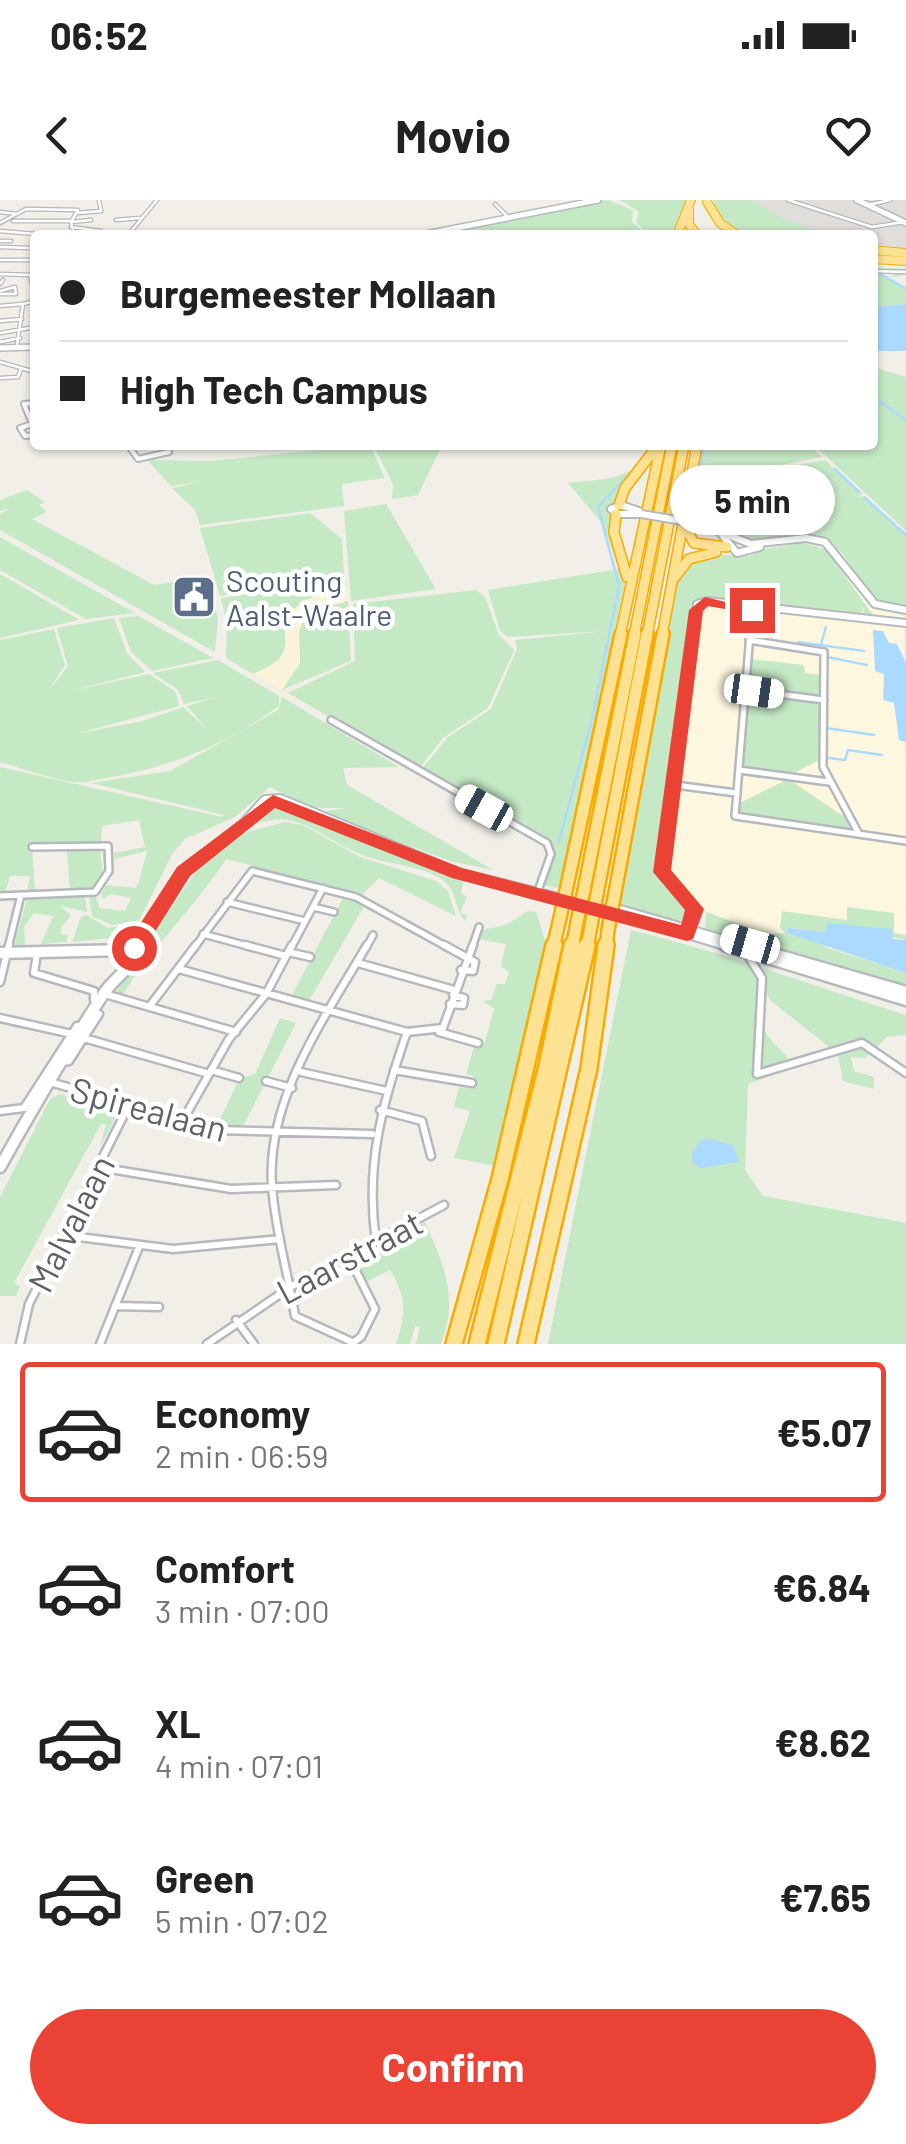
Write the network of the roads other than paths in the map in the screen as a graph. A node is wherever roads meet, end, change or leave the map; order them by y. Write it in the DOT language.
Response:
graph roads {
  1 [pos="100,200"];
  2 [pos="157,200"];
  3 [pos="598,200"];
  4 [pos="788,200"];
  5 [pos="857,200"];
  6 [pos="890,200"];
  7 [pos="67,201"];
  8 [pos="707,201"];
  9 [pos="690,203"];
  10 [pos="495,204"];
  11 [pos="20,205"];
  12 [pos="868,206"];
  13 [pos="26,209"];
  14 [pos="60,209"];
  15 [pos="101,210"];
  16 [pos="0,212"];
  17 [pos="78,212"];
  18 [pos="20,214"];
  19 [pos="506,214"];
  20 [pos="107,216"];
  21 [pos="140,218"];
  22 [pos="10,220"];
  23 [pos="91,220"];
  24 [pos="116,220"];
  25 [pos="905,222"];
  26 [pos="0,223"];
  27 [pos="712,228"];
  28 [pos="70,229"];
  29 [pos="132,230"];
  30 [pos="441,230"];
  31 [pos="679,230"];
  32 [pos="694,230"];
  33 [pos="729,230"];
  34 [pos="0,232"];
  35 [pos="18,233"];
  36 [pos="30,233"];
  37 [pos="2,245"];
  38 [pos="30,248"];
  39 [pos="30,250"];
  40 [pos="878,258"];
  41 [pos="0,260"];
  42 [pos="22,260"];
  43 [pos="30,260"];
  44 [pos="878,261"];
  45 [pos="906,263"];
  46 [pos="0,274"];
  47 [pos="30,275"];
  48 [pos="30,300"];
  49 [pos="23,304"];
  50 [pos="0,306"];
  51 [pos="22,319"];
  52 [pos="0,322"];
  53 [pos="30,328"];
  54 [pos="22,329"];
  55 [pos="0,333"];
  56 [pos="20,338"];
  57 [pos="0,344"];
  58 [pos="16,347"];
  59 [pos="30,350"];
  60 [pos="0,362"];
  61 [pos="21,370"];
  62 [pos="30,371"];
  63 [pos="1,378"];
  64 [pos="30,424"];
  65 [pos="30,434"];
  66 [pos="132,450"];
  67 [pos="656,450"];
  68 [pos="658,450"];
  69 [pos="679,450"];
  70 [pos="696,450"];
  71 [pos="169,452"];
  72 [pos="687,502"];
  73 [pos="622,510"];
  74 [pos="731,546"];
  75 [pos="754,547"];
  76 [pos="669,595"];
  77 [pos="752,606"];
  78 [pos="626,607"];
  79 [pos="872,609"];
  80 [pos="906,610"];
  81 [pos="867,620"];
  82 [pos="887,622"];
  83 [pos="906,623"];
  84 [pos="750,640"];
  85 [pos="746,690"];
  86 [pos="824,700"];
  87 [pos="331,720"];
  88 [pos="739,770"];
  89 [pos="828,782"];
  90 [pos="674,784"];
  91 [pos="737,793"];
  92 [pos="859,834"];
  93 [pos="906,842"];
  94 [pos="32,847"];
  95 [pos="323,888"];
  96 [pos="538,892"];
  97 [pos="21,895"];
  98 [pos="0,896"];
  99 [pos="227,902"];
  100 [pos="312,906"];
  101 [pos="334,912"];
  102 [pos="305,921"];
  103 [pos="584,924"];
  104 [pos="479,927"];
  105 [pos="689,930"];
  106 [pos="203,934"];
  107 [pos="373,936"];
  108 [pos="4,948"];
  109 [pos="37,951"];
  110 [pos="287,954"];
  111 [pos="127,955"];
  112 [pos="310,957"];
  113 [pos="465,958"];
  114 [pos="750,959"];
  115 [pos="358,963"];
  116 [pos="177,969"];
  117 [pos="0,982"];
  118 [pos="454,992"];
  119 [pos="906,992"];
  120 [pos="100,994"];
  121 [pos="266,994"];
  122 [pos="906,1000"];
  123 [pos="450,1004"];
  124 [pos="149,1007"];
  125 [pos="93,1012"];
  126 [pos="330,1012"];
  127 [pos="0,1018"];
  128 [pos="236,1032"];
  129 [pos="407,1032"];
  130 [pos="439,1032"];
  131 [pos="72,1034"];
  132 [pos="84,1038"];
  133 [pos="478,1043"];
  134 [pos="63,1060"];
  135 [pos="394,1070"];
  136 [pos="210,1072"];
  137 [pos="300,1072"];
  138 [pos="906,1073"];
  139 [pos="240,1078"];
  140 [pos="266,1081"];
  141 [pos="49,1082"];
  142 [pos="472,1083"];
  143 [pos="292,1088"];
  144 [pos="387,1091"];
  145 [pos="130,1105"];
  146 [pos="380,1110"];
  147 [pos="0,1111"];
  148 [pos="183,1121"];
  149 [pos="277,1133"];
  150 [pos="372,1134"];
  151 [pos="431,1156"];
  152 [pos="1,1168"];
  153 [pos="98,1168"];
  154 [pos="336,1186"];
  155 [pos="275,1190"];
  156 [pos="444,1206"];
  157 [pos="63,1235"];
  158 [pos="280,1239"];
  159 [pos="376,1242"];
  160 [pos="138,1247"];
  161 [pos="348,1257"];
  162 [pos="292,1286"];
  163 [pos="115,1306"];
  164 [pos="159,1308"];
  165 [pos="236,1320"];
  166 [pos="352,1343"];
  167 [pos="20,1344"];
  168 [pos="100,1344"];
  169 [pos="207,1344"];
  170 [pos="254,1344"];
  171 [pos="454,1344"];
  172 [pos="476,1344"];
  173 [pos="496,1344"];
  174 [pos="526,1344"];
  1 -- 15 [label="street"];
  2 -- 21 [label="street"];
  3 -- 19 [label="street"];
  4 -- 25 [label="street"];
  5 -- 12 [label="street"];
  6 -- 12 [label="street"];
  7 -- 14 [label="street"];
  8 -- 27 [label="highway"];
  8 -- 33 [label="highway"];
  9 -- 31 [label="highway"];
  9 -- 32 [label="highway"];
  10 -- 19 [label="street"];
  11 -- 13 [label="street"];
  12 -- 25 [label="street"];
  13 -- 14 [label="street"];
  13 -- 18 [label="street"];
  14 -- 17 [label="street"];
  15 -- 17 [label="street"];
  15 -- 20 [label="street"];
  16 -- 18 [label="street"];
  17 -- 28 [label="street"];
  18 -- 22 [label="street"];
  19 -- 30 [label="street"];
  21 -- 24 [label="street"];
  21 -- 29 [label="street"];
  22 -- 26 [label="street"];
  22 -- 28 [label="street"];
  23 -- 28 [label="street"];
  34 -- 36 [label="street"];
  35 -- 37 [label="street"];
  37 -- 38 [label="street"];
  39 -- 42 [label="street"];
  40 -- 45 [label="highway"];
  41 -- 42 [label="street"];
  42 -- 43 [label="street"];
  44 -- 45 [label="highway"];
  46 -- 47 [label="street"];
  48 -- 49 [label="street"];
  49 -- 50 [label="street"];
  49 -- 51 [label="street"];
  51 -- 52 [label="street"];
  51 -- 54 [label="street"];
  53 -- 54 [label="street"];
  54 -- 55 [label="street"];
  54 -- 56 [label="street"];
  56 -- 57 [label="street"];
  56 -- 58 [label="street"];
  57 -- 58 [label="street"];
  58 -- 59 [label="street"];
  60 -- 61 [label="street"];
  61 -- 62 [label="street"];
  61 -- 63 [label="street"];
  64 -- 65 [label="street"];
  66 -- 71 [label="street"];
  67 -- 73 [label="highway"];
  68 -- 78 [label="highway"];
  69 -- 103 [label="highway, bridge"];
  70 -- 72 [label="highway"];
  72 -- 74 [label="highway"];
  72 -- 76 [label="highway"];
  73 -- 74 [label="street, bridge"];
  73 -- 78 [label="highway"];
  74 -- 75 [label="street"];
  74 -- 75 [label="street"];
  74 -- 76 [label="highway"];
  75 -- 79 [label="street"];
  75 -- 80 [label="street"];
  76 -- 174 [label="highway, bridge"];
  77 -- 81 [label="street"];
  77 -- 84 [label="street"];
  77 -- 90 [label="street"];
  78 -- 171 [label="highway, bridge"];
  79 -- 81 [label="street"];
  79 -- 82 [label="street"];
  81 -- 82 [label="street"];
  82 -- 83 [label="street"];
  84 -- 85 [label="street"];
  84 -- 86 [label="street"];
  85 -- 86 [label="street"];
  85 -- 88 [label="street"];
  86 -- 89 [label="street"];
  87 -- 96 [label="street"];
  88 -- 89 [label="street"];
  88 -- 91 [label="street"];
  89 -- 92 [label="street"];
  90 -- 91 [label="street"];
  90 -- 105 [label="street"];
  91 -- 92 [label="street"];
  92 -- 93 [label="street"];
  94 -- 97 [label="street"];
  95 -- 99 [label="street"];
  95 -- 100 [label="street"];
  95 -- 113 [label="street"];
  96 -- 105 [label="street"];
  96 -- 111 [label="street"];
  97 -- 98 [label="street"];
  97 -- 108 [label="street"];
  99 -- 102 [label="street"];
  99 -- 106 [label="street"];
  100 -- 101 [label="street"];
  100 -- 102 [label="street"];
  102 -- 110 [label="street"];
  103 -- 172 [label="highway"];
  103 -- 173 [label="highway"];
  104 -- 113 [label="street"];
  105 -- 119 [label="street"];
  105 -- 122 [label="street"];
  106 -- 110 [label="street"];
  106 -- 116 [label="street"];
  107 -- 115 [label="street"];
  108 -- 109 [label="street"];
  108 -- 117 [label="street"];
  109 -- 111 [label="street"];
  109 -- 120 [label="street"];
  110 -- 112 [label="street"];
  110 -- 121 [label="street"];
  111 -- 120 [label="street"];
  113 -- 118 [label="street"];
  114 -- 138 [label="street"];
  115 -- 118 [label="street"];
  115 -- 126 [label="street"];
  116 -- 121 [label="street"];
  116 -- 124 [label="street"];
  118 -- 123 [label="street"];
  118 -- 123 [label="street"];
  120 -- 124 [label="street"];
  120 -- 125 [label="street"];
  120 -- 131 [label="street"];
  121 -- 126 [label="street"];
  121 -- 128 [label="street"];
  123 -- 130 [label="street"];
  124 -- 128 [label="street"];
  125 -- 132 [label="street"];
  125 -- 134 [label="street"];
  126 -- 129 [label="street"];
  126 -- 137 [label="street"];
  127 -- 131 [label="street"];
  128 -- 136 [label="street"];
  129 -- 130 [label="street"];
  129 -- 135 [label="street"];
  130 -- 133 [label="street"];
  131 -- 147 [label="street"];
  132 -- 134 [label="street"];
  132 -- 136 [label="street"];
  134 -- 141 [label="street"];
  135 -- 142 [label="street"];
  135 -- 144 [label="street"];
  136 -- 139 [label="street"];
  136 -- 148 [label="street"];
  137 -- 143 [label="street"];
  137 -- 144 [label="street"];
  140 -- 143 [label="street"];
  141 -- 145 [label="street, Spirealaan"];
  141 -- 152 [label="street"];
  143 -- 149 [label="street"];
  144 -- 146 [label="street"];
  145 -- 148 [label="street, Spirealaan"];
  145 -- 153 [label="street, Malvalaan"];
  146 -- 150 [label="street"];
  146 -- 151 [label="street"];
  148 -- 149 [label="street, Spirealaan"];
  149 -- 150 [label="street, Spirealaan"];
  149 -- 155 [label="street"];
  150 -- 159 [label="street"];
  153 -- 155 [label="street"];
  153 -- 157 [label="street, Malvalaan"];
  154 -- 155 [label="street"];
  155 -- 158 [label="street"];
  156 -- 159 [label="street, Laarstraat"];
  157 -- 160 [label="street"];
  157 -- 167 [label="street, Malvalaan"];
  158 -- 160 [label="street"];
  158 -- 162 [label="street"];
  159 -- 161 [label="street, Laarstraat"];
  160 -- 163 [label="street"];
  161 -- 162 [label="street, Laarstraat"];
  161 -- 166 [label="street"];
  162 -- 165 [label="street, Laarstraat"];
  162 -- 166 [label="street"];
  163 -- 164 [label="street"];
  163 -- 168 [label="street"];
  165 -- 169 [label="street, Laarstraat"];
  165 -- 170 [label="street"];
}
